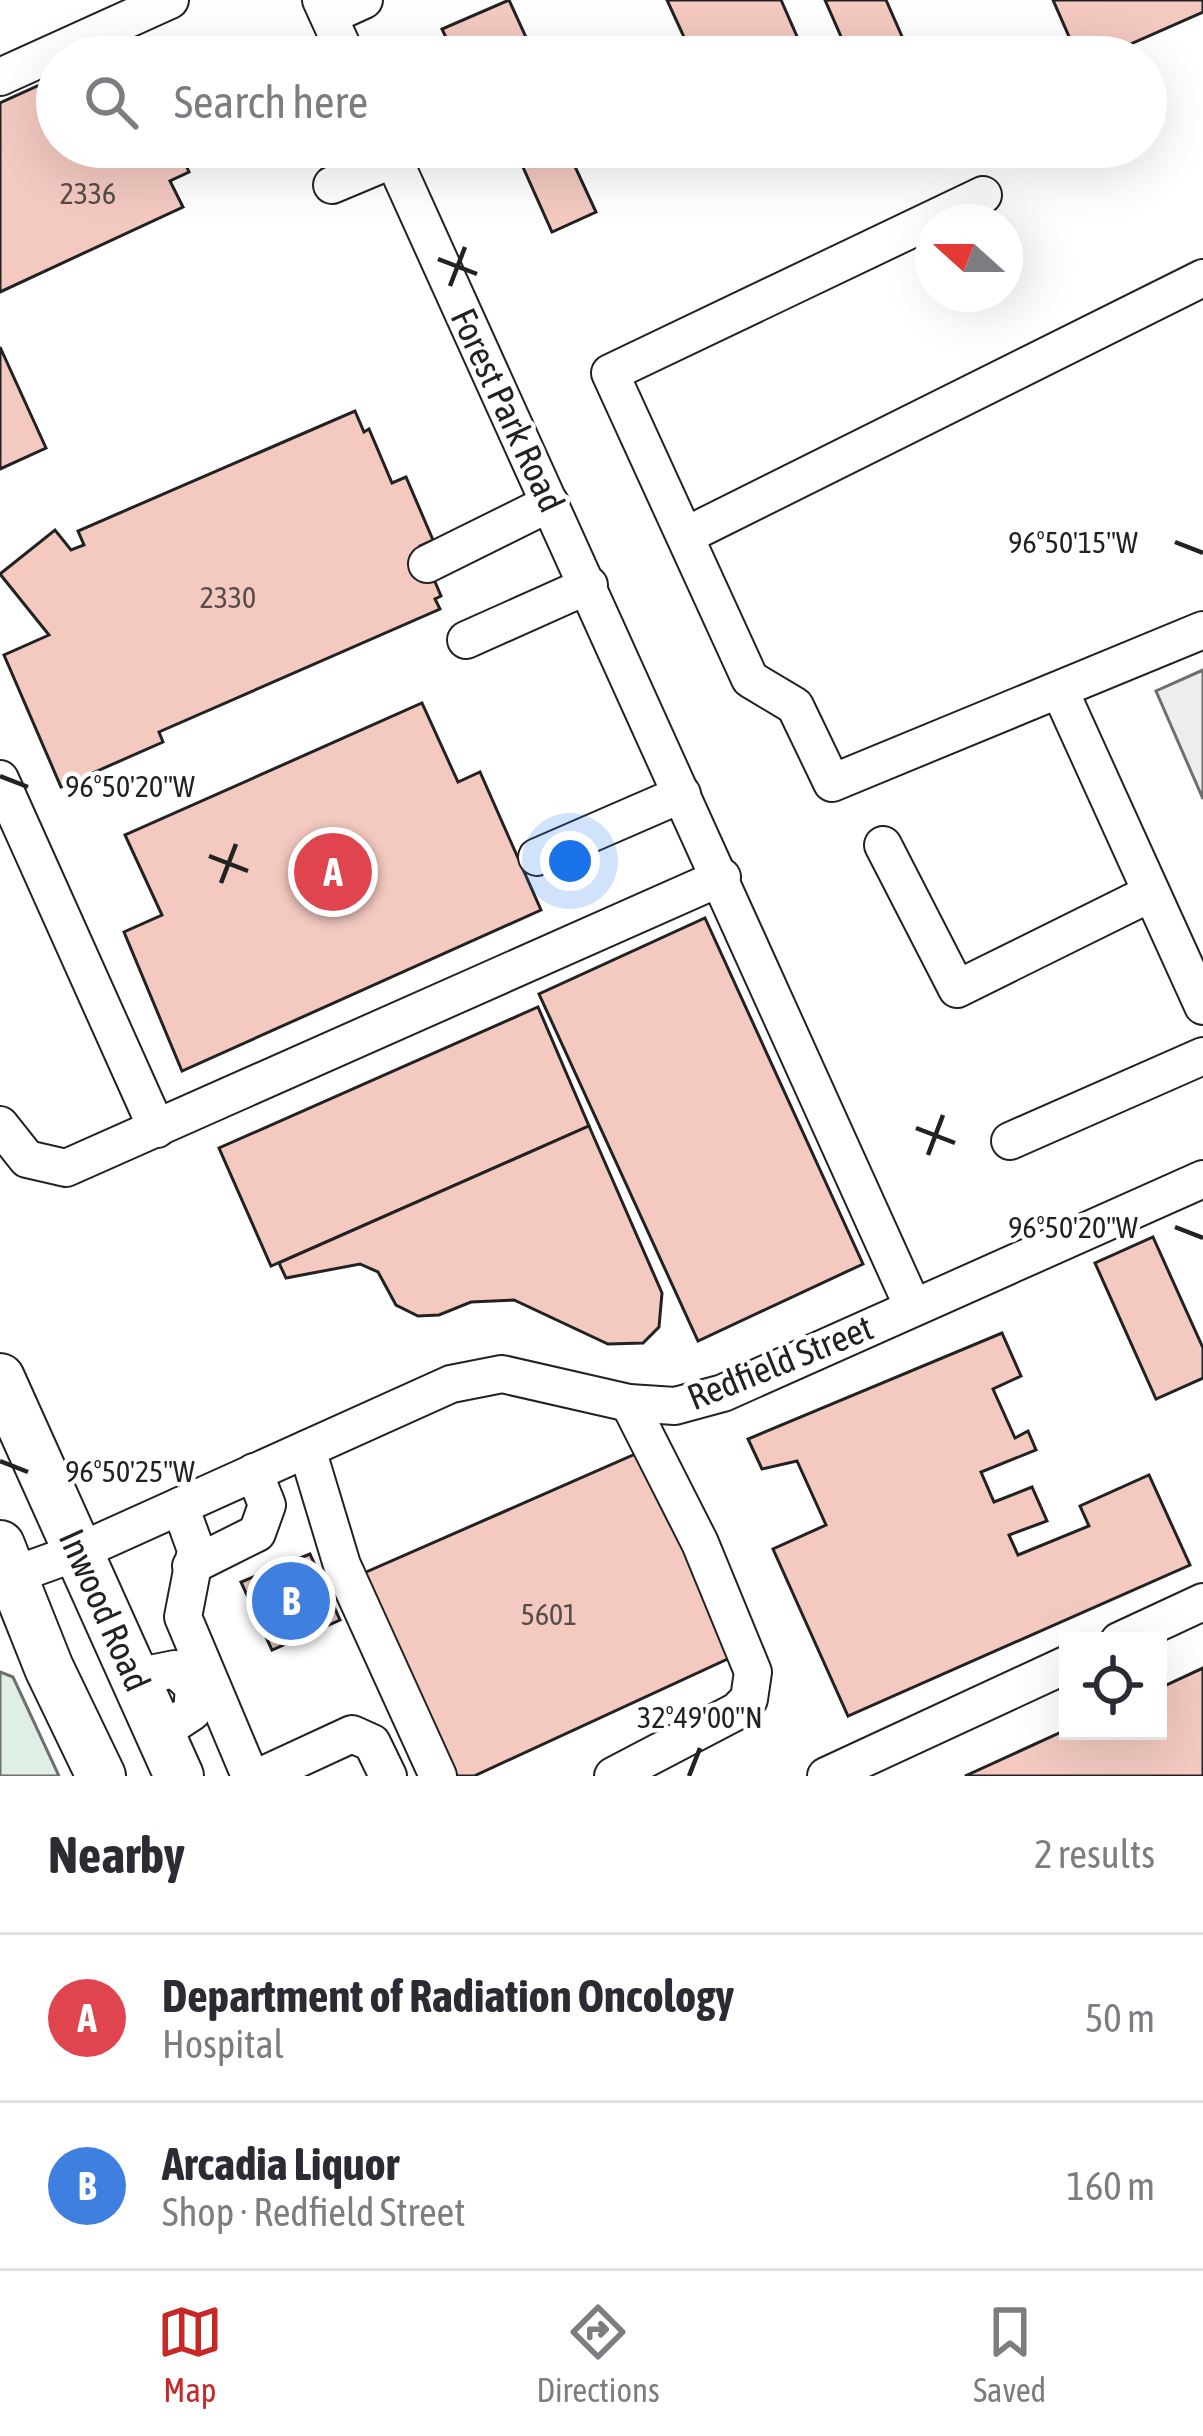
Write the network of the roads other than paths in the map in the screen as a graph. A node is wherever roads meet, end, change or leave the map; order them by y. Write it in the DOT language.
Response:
graph roads {
  1 [pos="364,0"];
  2 [pos="146,5"];
  3 [pos="325,8"];
  4 [pos="83,36"];
  5 [pos="338,36"];
  6 [pos="36,59"];
  7 [pos="0,77"];
  8 [pos="363,168"];
  9 [pos="398,168"];
  10 [pos="332,185"];
  11 [pos="983,195"];
  12 [pos="1203,278"];
  13 [pos="550,503"];
  14 [pos="685,536"];
  15 [pos="427,564"];
  16 [pos="589,585"];
  17 [pos="1203,630"];
  18 [pos="466,640"];
  19 [pos="1060,691"];
  20 [pos="0,779"];
  21 [pos="682,794"];
  22 [pos="884,845"];
  23 [pos="537,857"];
  24 [pos="722,878"];
  25 [pos="1151,893"];
  26 [pos="1203,1006"];
  27 [pos="1203,1056"];
  28 [pos="0,1125"];
  29 [pos="157,1129"];
  30 [pos="1010,1142"];
  31 [pos="1203,1179"];
  32 [pos="913,1307"];
  33 [pos="0,1378"];
  34 [pos="629,1403"];
  35 [pos="307,1449"];
  36 [pos="254,1472"];
  37 [pos="180,1506"];
  38 [pos="78,1552"];
  39 [pos="191,1565"];
  40 [pos="3,1576"];
  41 [pos="1203,1602"];
  42 [pos="1138,1632"];
  43 [pos="1059,1668"];
  44 [pos="135,1677"];
  45 [pos="202,1684"];
  46 [pos="170,1755"];
  47 [pos="100,1776"];
  48 [pos="250,1776"];
  49 [pos="261,1776"];
  50 [pos="388,1776"];
  51 [pos="438,1776"];
  52 [pos="614,1776"];
  53 [pos="826,1776"];
  1 -- 3 [label="street"];
  2 -- 4 [label="street"];
  3 -- 5 [label="street"];
  6 -- 7 [label="street"];
  8 -- 10 [label="street"];
  9 -- 13 [label="street, Forest Park Road"];
  11 -- 14 [label="street"];
  12 -- 14 [label="street"];
  13 -- 15 [label="street"];
  13 -- 16 [label="street, Forest Park Road"];
  14 -- 19 [label="street"];
  16 -- 18 [label="street"];
  16 -- 21 [label="street, Forest Park Road"];
  17 -- 19 [label="street"];
  19 -- 25 [label="street"];
  20 -- 29 [label="street"];
  21 -- 23 [label="street"];
  21 -- 24 [label="street, Forest Park Road"];
  22 -- 25 [label="street"];
  24 -- 29 [label="street"];
  24 -- 32 [label="street, Forest Park Road"];
  25 -- 26 [label="street"];
  27 -- 30 [label="street"];
  28 -- 29 [label="street"];
  31 -- 32 [label="street, Redfield Street"];
  32 -- 34 [label="street, Redfield Street"];
  33 -- 38 [label="main road, Inwood Road"];
  34 -- 35 [label="street, Redfield Street"];
  34 -- 52 [label="street"];
  35 -- 36 [label="street, Redfield Street"];
  35 -- 51 [label="street"];
  36 -- 37 [label="street, Redfield Street"];
  36 -- 39 [label="street"];
  37 -- 38 [label="street, Redfield Street"];
  37 -- 39 [label="street"];
  38 -- 40 [label="street, Redfield Street"];
  38 -- 44 [label="main road, Inwood Road"];
  39 -- 45 [label="street"];
  40 -- 47 [label="main road, Inwood Road"];
  41 -- 42 [label="street"];
  43 -- 53 [label="street"];
  44 -- 45 [label="street"];
  44 -- 46 [label="main road, Inwood Road"];
  45 -- 46 [label="street"];
  45 -- 48 [label="street"];
  49 -- 50 [label="street"];
}
